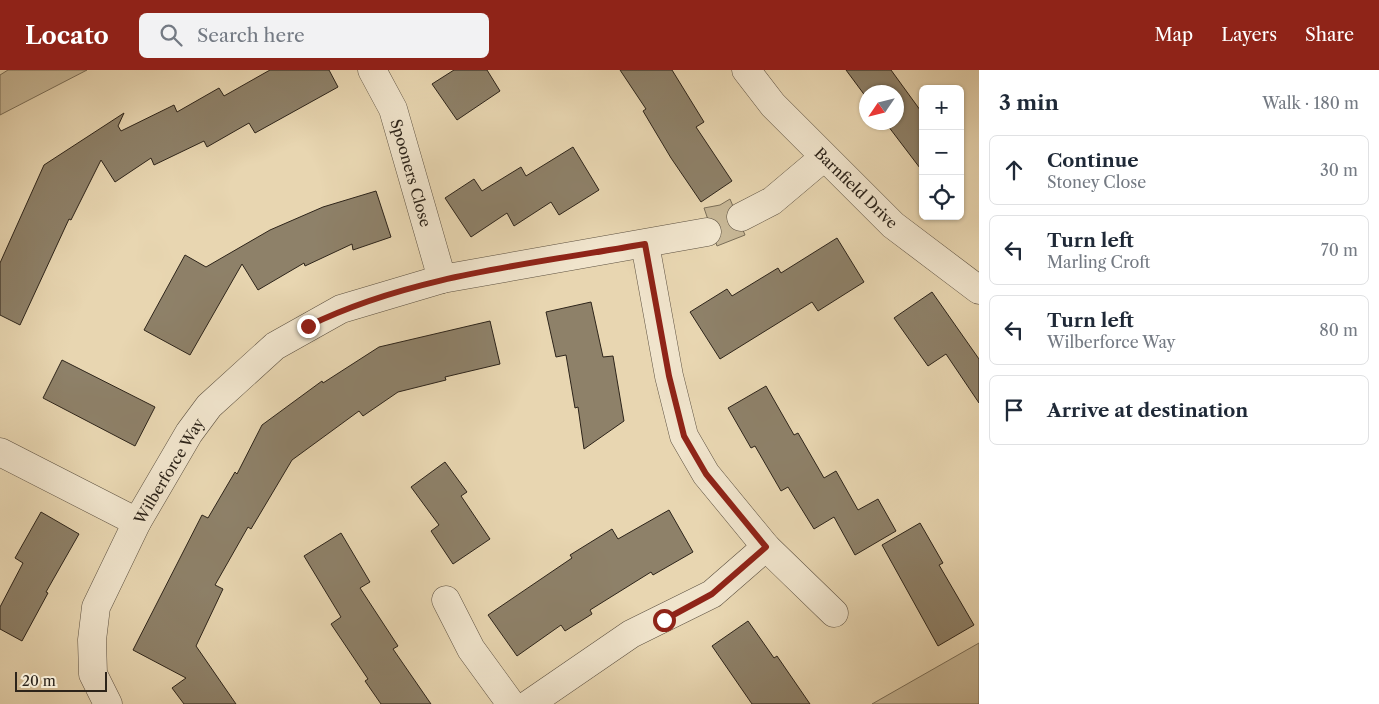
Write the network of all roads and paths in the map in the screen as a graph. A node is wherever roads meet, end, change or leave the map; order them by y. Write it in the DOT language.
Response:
graph roads {
  1 [pos="372,70"];
  2 [pos="746,70"];
  3 [pos="823,158"];
  4 [pos="741,217"];
  5 [pos="707,232"];
  6 [pos="645,244"];
  7 [pos="442,279"];
  8 [pos="979,290"];
  9 [pos="0,452"];
  10 [pos="137,522"];
  11 [pos="766,547"];
  12 [pos="446,600"];
  13 [pos="834,613"];
  14 [pos="103,702"];
  15 [pos="511,704"];
  16 [pos="529,704"];
  1 -- 7 [label="street, Spooners Close"];
  2 -- 3 [label="street, Barnfield Drive"];
  3 -- 4 [label="street"];
  3 -- 8 [label="street, Barnfield Drive"];
  5 -- 6 [label="street, Wilberforce Way"];
  6 -- 7 [label="street, Wilberforce Way"];
  6 -- 11 [label="street"];
  7 -- 10 [label="street, Wilberforce Way"];
  9 -- 10 [label="street"];
  10 -- 14 [label="street, Wilberforce Way"];
  11 -- 13 [label="street"];
  11 -- 16 [label="street"];
  12 -- 15 [label="street"];
}
